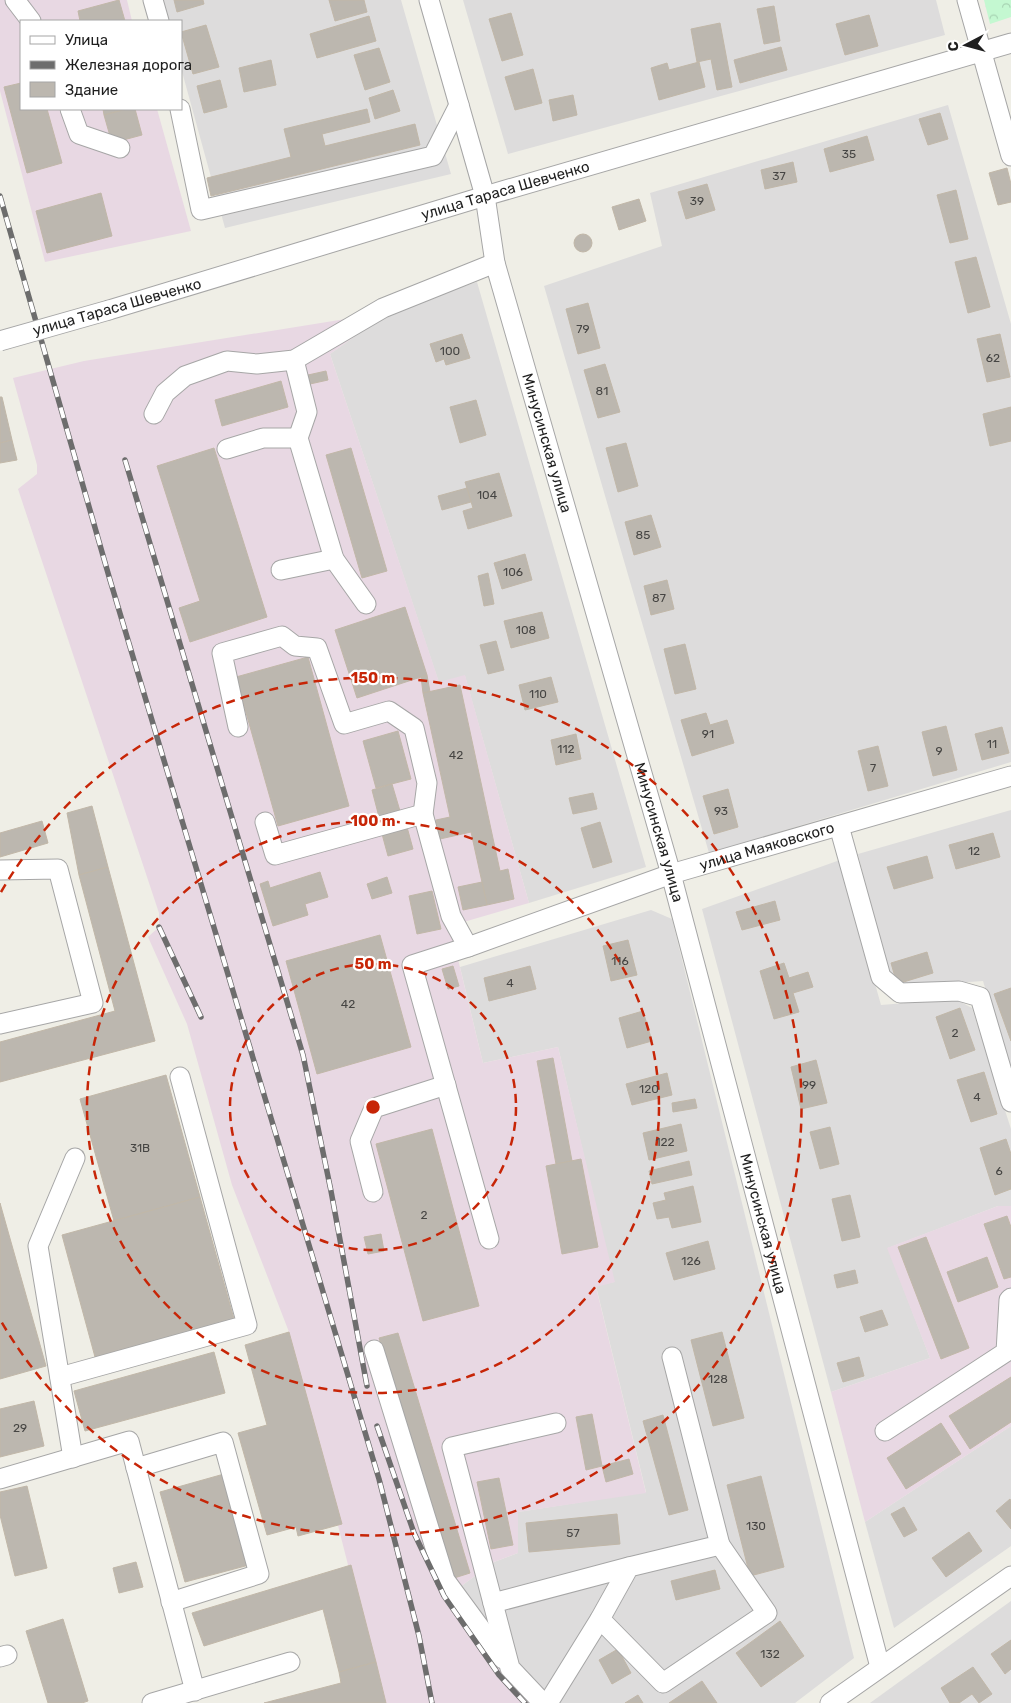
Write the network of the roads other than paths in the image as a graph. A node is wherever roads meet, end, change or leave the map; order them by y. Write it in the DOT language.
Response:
graph roads {
  1 [pos="15,0"];
  2 [pos="153,0"];
  3 [pos="429,0"];
  4 [pos="967,0"];
  5 [pos="30,20"];
  6 [pos="159,20"];
  7 [pos="1011,43"];
  8 [pos="981,51"];
  9 [pos="459,105"];
  10 [pos="70,110"];
  11 [pos="180,110"];
  12 [pos="120,148"];
  13 [pos="1011,156"];
  14 [pos="485,196"];
  15 [pos="495,263"];
  16 [pos="0,341"];
  17 [pos="294,360"];
  18 [pos="154,414"];
  19 [pos="298,438"];
  20 [pos="227,449"];
  21 [pos="334,559"];
  22 [pos="281,570"];
  23 [pos="366,604"];
  24 [pos="238,727"];
  25 [pos="1011,776"];
  26 [pos="423,814"];
  27 [pos="265,822"];
  28 [pos="839,826"];
  29 [pos="0,870"];
  30 [pos="671,874"];
  31 [pos="468,947"];
  32 [pos="0,1024"];
  33 [pos="180,1077"];
  34 [pos="446,1084"];
  35 [pos="1011,1102"];
  36 [pos="75,1158"];
  37 [pos="373,1192"];
  38 [pos="489,1239"];
  39 [pos="1011,1298"];
  40 [pos="374,1350"];
  41 [pos="672,1357"];
  42 [pos="60,1378"];
  43 [pos="556,1423"];
  44 [pos="885,1431"];
  45 [pos="73,1458"];
  46 [pos="136,1468"];
  47 [pos="0,1479"];
  48 [pos="720,1544"];
  49 [pos="629,1567"];
  50 [pos="1011,1576"];
  51 [pos="171,1602"];
  52 [pos="493,1603"];
  53 [pos="600,1620"];
  54 [pos="290,1662"];
  55 [pos="880,1667"];
  56 [pos="510,1668"];
  57 [pos="195,1691"];
  58 [pos="152,1703"];
  59 [pos="543,1703"];
  60 [pos="548,1703"];
  61 [pos="830,1703"];
  1 -- 5 [label="street"];
  2 -- 6 [label="street"];
  3 -- 9 [label="street, Минусинская улица"];
  4 -- 8 [label="street"];
  7 -- 8 [label="street, улица Тараса Шевченко"];
  8 -- 13 [label="street"];
  8 -- 14 [label="street, улица Тараса Шевченко"];
  9 -- 11 [label="street"];
  9 -- 14 [label="street, Минусинская улица"];
  10 -- 12 [label="street"];
  14 -- 15 [label="street, Минусинская улица"];
  14 -- 16 [label="street, улица Тараса Шевченко, bridge"];
  15 -- 17 [label="street"];
  15 -- 30 [label="street, Минусинская улица"];
  17 -- 18 [label="street"];
  17 -- 19 [label="street"];
  19 -- 20 [label="street"];
  19 -- 21 [label="street"];
  21 -- 22 [label="street"];
  21 -- 23 [label="street"];
  24 -- 26 [label="street"];
  25 -- 28 [label="street, улица Маяковского"];
  26 -- 27 [label="street"];
  26 -- 31 [label="street"];
  28 -- 30 [label="street, улица Маяковского"];
  28 -- 35 [label="street"];
  29 -- 32 [label="street"];
  30 -- 31 [label="street, улица Маяковского"];
  30 -- 55 [label="street, Минусинская улица"];
  31 -- 34 [label="street, улица Маяковского"];
  33 -- 42 [label="street"];
  34 -- 37 [label="street"];
  34 -- 38 [label="street"];
  36 -- 42 [label="street"];
  39 -- 44 [label="street"];
  40 -- 56 [label="street"];
  41 -- 48 [label="street"];
  42 -- 45 [label="street"];
  43 -- 52 [label="street"];
  45 -- 46 [label="street"];
  45 -- 47 [label="street"];
  46 -- 51 [label="street"];
  46 -- 51 [label="street"];
  48 -- 49 [label="street"];
  48 -- 53 [label="street"];
  49 -- 52 [label="street"];
  49 -- 53 [label="street"];
  50 -- 55 [label="street"];
  51 -- 57 [label="street"];
  52 -- 56 [label="street"];
  53 -- 60 [label="street"];
  54 -- 57 [label="street"];
  55 -- 61 [label="street"];
  56 -- 59 [label="street"];
  57 -- 58 [label="street"];
}
